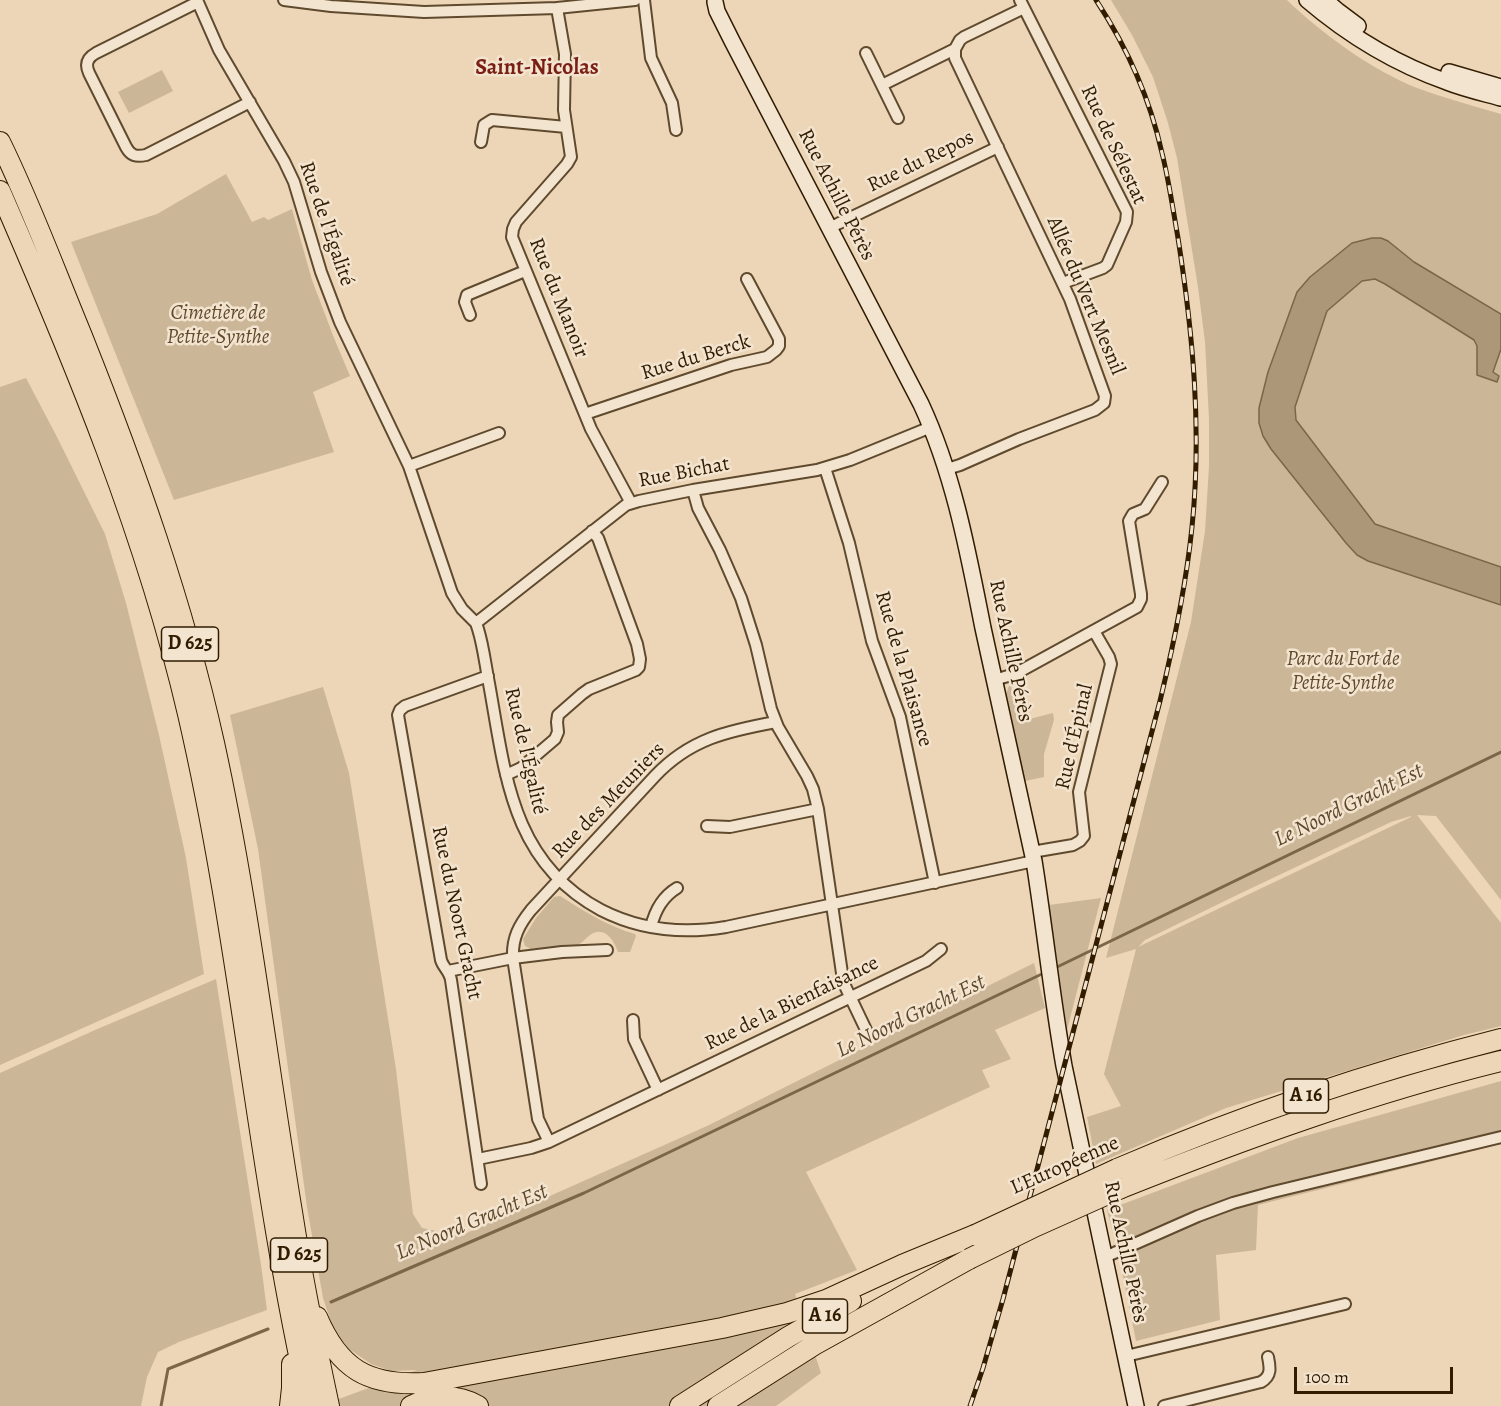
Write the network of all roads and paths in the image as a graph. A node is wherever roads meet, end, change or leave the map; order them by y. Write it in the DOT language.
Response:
graph roads {
  1 [pos="284,0"];
  2 [pos="635,0"];
  3 [pos="644,0"];
  4 [pos="197,1"];
  5 [pos="305,1"];
  6 [pos="713,1"];
  7 [pos="1315,1"];
  8 [pos="1022,4"];
  9 [pos="557,8"];
  10 [pos="955,49"];
  11 [pos="866,54"];
  12 [pos="882,85"];
  13 [pos="1501,87"];
  14 [pos="1501,98"];
  15 [pos="250,102"];
  16 [pos="898,118"];
  17 [pos="566,127"];
  18 [pos="676,130"];
  19 [pos="0,142"];
  20 [pos="481,142"];
  21 [pos="998,147"];
  22 [pos="0,191"];
  23 [pos="829,228"];
  24 [pos="525,272"];
  25 [pos="747,279"];
  26 [pos="1063,283"];
  27 [pos="470,315"];
  28 [pos="585,414"];
  29 [pos="931,427"];
  30 [pos="498,433"];
  31 [pos="409,466"];
  32 [pos="825,468"];
  33 [pos="947,470"];
  34 [pos="1162,482"];
  35 [pos="693,490"];
  36 [pos="631,503"];
  37 [pos="592,531"];
  38 [pos="476,623"];
  39 [pos="1094,631"];
  40 [pos="488,676"];
  41 [pos="994,680"];
  42 [pos="776,722"];
  43 [pos="506,775"];
  44 [pos="818,809"];
  45 [pos="707,826"];
  46 [pos="1033,857"];
  47 [pos="559,879"];
  48 [pos="935,883"];
  49 [pos="676,888"];
  50 [pos="831,905"];
  51 [pos="651,927"];
  52 [pos="941,949"];
  53 [pos="607,950"];
  54 [pos="513,958"];
  55 [pos="448,971"];
  56 [pos="850,998"];
  57 [pos="633,1020"];
  58 [pos="868,1034"];
  59 [pos="1501,1039"];
  60 [pos="1501,1060"];
  61 [pos="658,1090"];
  62 [pos="1501,1137"];
  63 [pos="549,1142"];
  64 [pos="478,1160"];
  65 [pos="1119,1178"];
  66 [pos="481,1184"];
  67 [pos="975,1235"];
  68 [pos="1105,1257"];
  69 [pos="293,1278"];
  70 [pos="1345,1304"];
  71 [pos="848,1326"];
  72 [pos="1126,1356"];
  73 [pos="1268,1357"];
  74 [pos="290,1406"];
  75 [pos="310,1406"];
  76 [pos="329,1406"];
  77 [pos="411,1406"];
  78 [pos="478,1406"];
  79 [pos="680,1406"];
  80 [pos="718,1406"];
  81 [pos="736,1406"];
  82 [pos="1136,1406"];
  83 [pos="1164,1406"];
  1 -- 5 [label="street"];
  2 -- 9 [label="street"];
  3 -- 18 [label="street"];
  4 -- 15 [label="street, Rue de l'Égalité"];
  4 -- 15 [label="street"];
  5 -- 9 [label="street"];
  6 -- 23 [label="street, Rue Achille Pérès"];
  7 -- 13 [label="street"];
  7 -- 14 [label="street"];
  8 -- 10 [label="street"];
  8 -- 26 [label="street, Rue de Sélestat"];
  9 -- 17 [label="street, Rue du Manoir"];
  10 -- 12 [label="street"];
  10 -- 21 [label="street, Rue du Repos"];
  11 -- 12 [label="street"];
  12 -- 16 [label="street"];
  15 -- 31 [label="street, Rue de l'Égalité"];
  17 -- 20 [label="street"];
  17 -- 24 [label="street, Rue du Manoir"];
  19 -- 69 [label="highway, D 625"];
  21 -- 23 [label="street, Rue du Repos"];
  21 -- 26 [label="street, Allée du Vert Mesnil"];
  22 -- 69 [label="highway, D 625"];
  23 -- 29 [label="street, Rue Achille Pérès"];
  24 -- 27 [label="street"];
  24 -- 28 [label="street, Rue du Manoir"];
  25 -- 28 [label="street, Rue du Berck"];
  26 -- 33 [label="street, Allée du Vert Mesnil"];
  28 -- 36 [label="street, Rue du Manoir"];
  29 -- 32 [label="street, Rue Bichat"];
  29 -- 33 [label="street, Rue Achille Pérès"];
  30 -- 31 [label="street"];
  31 -- 38 [label="street, Rue de l'Égalité"];
  32 -- 35 [label="street, Rue Bichat"];
  32 -- 48 [label="street, Rue de la Plaisance"];
  33 -- 41 [label="street, Rue Achille Pérès"];
  34 -- 39 [label="street"];
  35 -- 36 [label="street, Rue Bichat"];
  35 -- 42 [label="street"];
  36 -- 37 [label="street, Rue Bichat"];
  37 -- 38 [label="street, Rue Bichat"];
  37 -- 43 [label="street"];
  38 -- 40 [label="street, Rue de l'Égalité"];
  39 -- 41 [label="street"];
  39 -- 46 [label="street, Rue d'Épinal"];
  40 -- 43 [label="street, Rue de l'Égalité"];
  40 -- 55 [label="street, Rue du Noort Gracht"];
  41 -- 46 [label="street, Rue Achille Pérès"];
  42 -- 44 [label="street"];
  42 -- 47 [label="street, Rue des Meuniers"];
  43 -- 47 [label="street, Rue de l'Égalité"];
  44 -- 45 [label="street"];
  44 -- 50 [label="street"];
  46 -- 48 [label="street, Rue de l'Égalité"];
  46 -- 68 [label="street, Rue Achille Pérès"];
  47 -- 51 [label="street, Rue de l'Égalité"];
  47 -- 54 [label="street, Rue des Meuniers"];
  48 -- 50 [label="street, Rue de l'Égalité"];
  49 -- 51 [label="street"];
  50 -- 51 [label="street, Rue de l'Égalité"];
  50 -- 56 [label="street"];
  52 -- 56 [label="street, Rue de la Bienfaisance"];
  53 -- 54 [label="street"];
  54 -- 55 [label="street"];
  54 -- 63 [label="street, Rue des Meuniers"];
  55 -- 64 [label="street, Rue du Noort Gracht"];
  56 -- 58 [label="street"];
  56 -- 61 [label="street, Rue de la Bienfaisance"];
  57 -- 61 [label="street"];
  59 -- 65 [label="highway, L'Européenne / A 16"];
  60 -- 65 [label="highway, L'Européenne / A 16"];
  61 -- 63 [label="street, Rue de la Bienfaisance"];
  62 -- 68 [label="street"];
  63 -- 64 [label="street, Rue de la Bienfaisance"];
  64 -- 66 [label="street, Rue du Noort Gracht"];
  65 -- 67 [label="highway, L'Européenne / A 16, bridge"];
  65 -- 71 [label="highway, L'Européenne / A 16, bridge"];
  67 -- 69 [label="highway"];
  67 -- 79 [label="highway, L'Européenne / A 16"];
  68 -- 72 [label="street, Rue Achille Pérès"];
  69 -- 74 [label="highway"];
  69 -- 75 [label="highway, D 625"];
  69 -- 76 [label="highway, D 625"];
  70 -- 72 [label="street, Rue Achille Pérès"];
  71 -- 80 [label="highway, L'Européenne / A 16"];
  71 -- 81 [label="highway"];
  72 -- 82 [label="street, Rue Achille Pérès"];
  73 -- 83 [label="street"];
  77 -- 78 [label="highway"];
}
